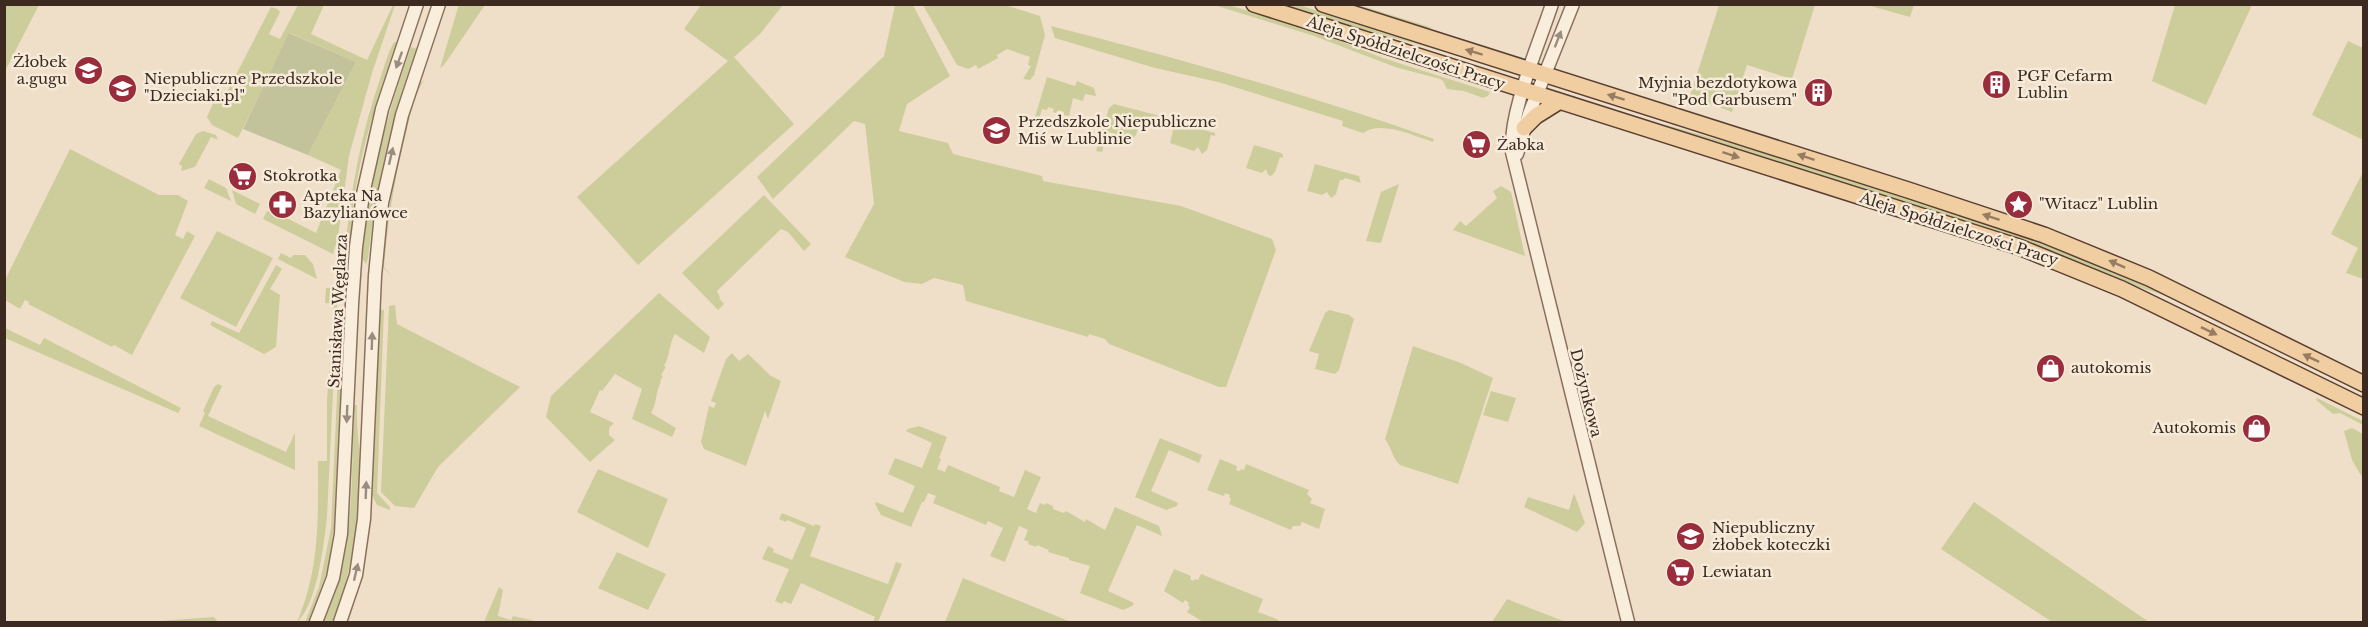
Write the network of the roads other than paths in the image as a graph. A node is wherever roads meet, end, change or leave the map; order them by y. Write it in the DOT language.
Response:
graph roads {
  1 [pos="417,4"];
  2 [pos="439,4"];
  3 [pos="1254,4"];
  4 [pos="1323,4"];
  5 [pos="1552,4"];
  6 [pos="1573,4"];
  7 [pos="1537,72"];
  8 [pos="1530,92"];
  9 [pos="1560,101"];
  10 [pos="1524,128"];
  11 [pos="1516,171"];
  12 [pos="2364,384"];
  13 [pos="2364,407"];
  14 [pos="316,622"];
  15 [pos="340,622"];
  16 [pos="1628,622"];
  1 -- 14 [label="street, Stanisława Węglarza, one-way"];
  15 -- 2 [label="street, one-way"];
  3 -- 8 [label="main road, Aleja Spółdzielczości Pracy"];
  7 -- 4 [label="main road, Aleja Spółdzielczości Pracy, one-way"];
  5 -- 7 [label="street"];
  7 -- 6 [label="street, one-way"];
  7 -- 8 [label="street"];
  12 -- 7 [label="main road, Aleja Spółdzielczości Pracy, one-way"];
  8 -- 9 [label="main road, Aleja Spółdzielczości Pracy"];
  8 -- 10 [label="street, Dożynkowa"];
  8 -- 11 [label="street, Dożynkowa"];
  9 -- 10 [label="main road"];
  9 -- 13 [label="main road, Aleja Spółdzielczości Pracy, one-way"];
  10 -- 11 [label="street, Dożynkowa"];
  11 -- 16 [label="street, Dożynkowa"];
}
